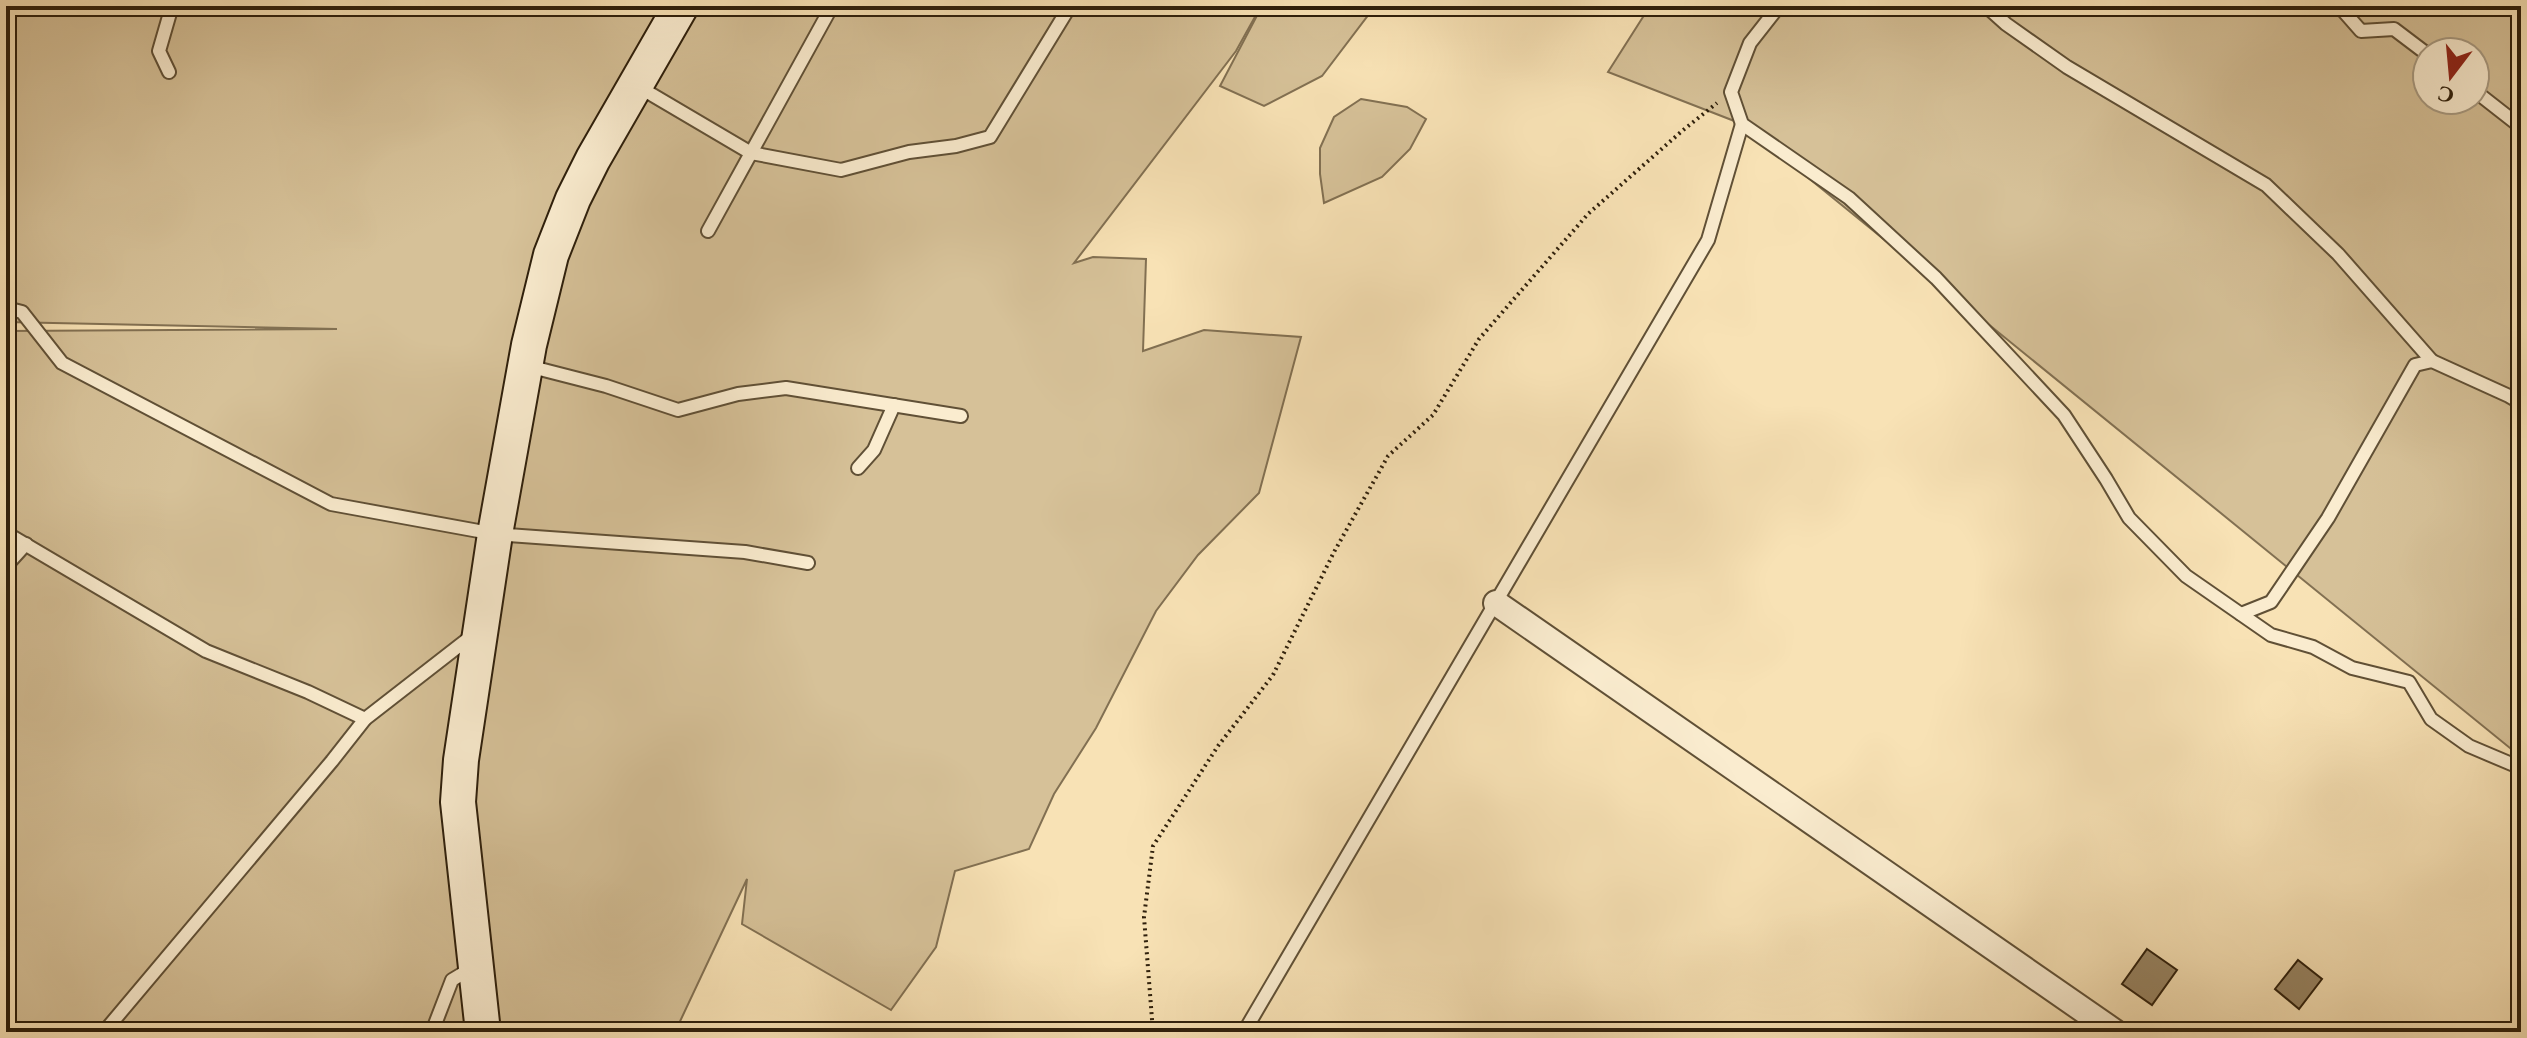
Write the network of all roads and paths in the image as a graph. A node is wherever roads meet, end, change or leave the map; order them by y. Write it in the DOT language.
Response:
graph roads {
  1 [pos="9,6"];
  2 [pos="172,6"];
  3 [pos="681,6"];
  4 [pos="832,6"];
  5 [pos="1070,6"];
  6 [pos="1779,6"];
  7 [pos="1986,6"];
  8 [pos="2339,6"];
  9 [pos="6,16"];
  10 [pos="2411,42"];
  11 [pos="169,72"];
  12 [pos="636,85"];
  13 [pos="1731,92"];
  14 [pos="2491,104"];
  15 [pos="1742,124"];
  16 [pos="2521,127"];
  17 [pos="751,153"];
  18 [pos="708,231"];
  19 [pos="6,308"];
  20 [pos="2432,361"];
  21 [pos="525,365"];
  22 [pos="2521,403"];
  23 [pos="894,405"];
  24 [pos="961,416"];
  25 [pos="858,468"];
  26 [pos="6,533"];
  27 [pos="495,534"];
  28 [pos="26,544"];
  29 [pos="808,563"];
  30 [pos="6,566"];
  31 [pos="1496,603"];
  32 [pos="2241,614"];
  33 [pos="481,628"];
  34 [pos="365,719"];
  35 [pos="2521,768"];
  36 [pos="475,966"];
  37 [pos="104,1032"];
  38 [pos="432,1032"];
  39 [pos="483,1032"];
  40 [pos="1153,1032"];
  41 [pos="1244,1032"];
  42 [pos="2115,1032"];
  1 -- 9 [label="lane"];
  2 -- 11 [label="lane"];
  3 -- 12 [label="street"];
  4 -- 17 [label="lane"];
  5 -- 17 [label="lane"];
  6 -- 13 [label="lane"];
  7 -- 20 [label="lane"];
  8 -- 10 [label="lane"];
  12 -- 17 [label="lane"];
  12 -- 21 [label="street"];
  13 -- 15 [label="lane"];
  13 -- 40 [label="path"];
  14 -- 16 [label="lane"];
  15 -- 31 [label="lane"];
  15 -- 32 [label="lane"];
  17 -- 18 [label="lane"];
  19 -- 27 [label="lane"];
  20 -- 22 [label="lane"];
  20 -- 32 [label="lane"];
  21 -- 23 [label="lane"];
  21 -- 27 [label="street"];
  23 -- 24 [label="lane"];
  23 -- 25 [label="lane"];
  26 -- 28 [label="lane"];
  27 -- 29 [label="lane"];
  27 -- 33 [label="street"];
  28 -- 30 [label="lane"];
  28 -- 34 [label="lane"];
  31 -- 41 [label="lane"];
  31 -- 42 [label="street"];
  32 -- 35 [label="lane"];
  33 -- 34 [label="lane"];
  33 -- 36 [label="street"];
  34 -- 37 [label="lane"];
  36 -- 38 [label="lane"];
  36 -- 39 [label="street"];
}
